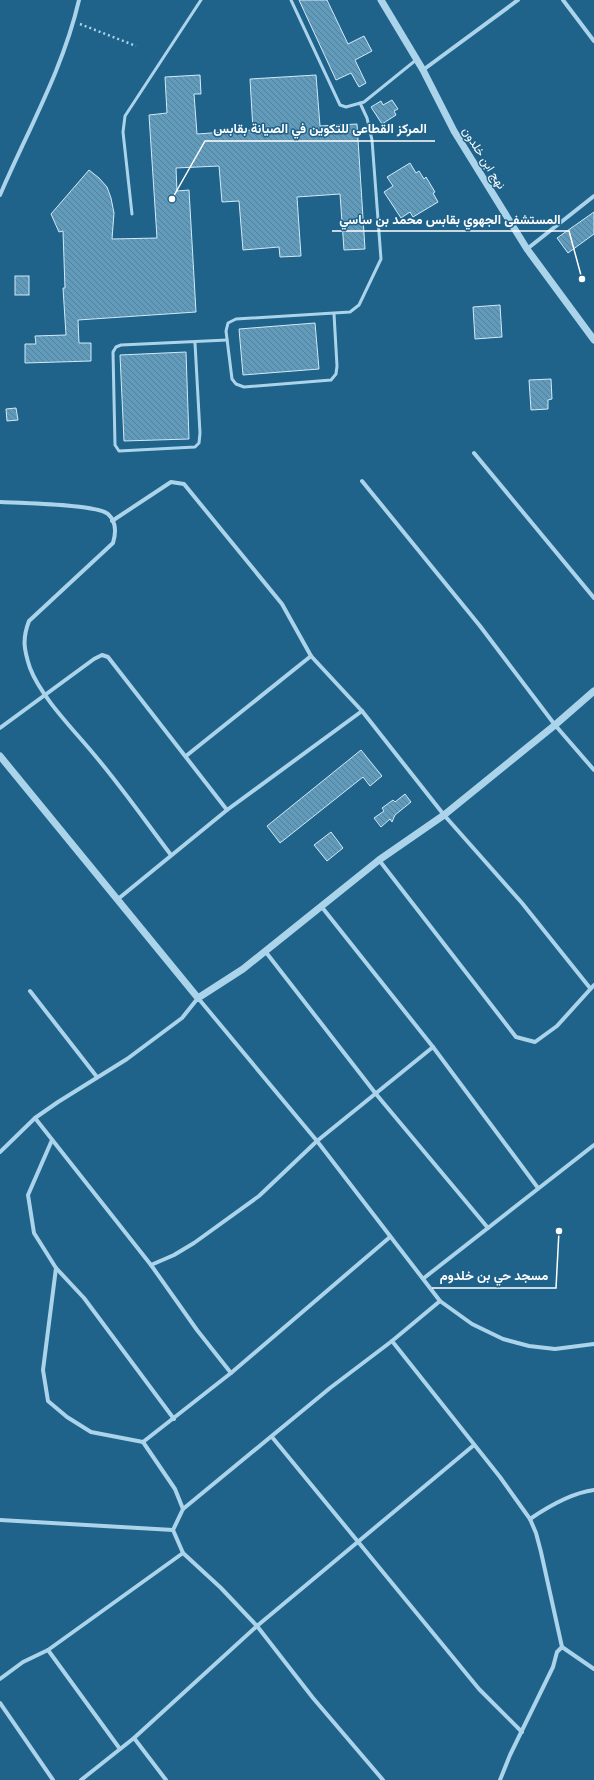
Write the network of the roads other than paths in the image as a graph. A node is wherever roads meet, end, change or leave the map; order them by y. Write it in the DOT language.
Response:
graph roads {
  1 [pos="79,0"];
  2 [pos="202,0"];
  3 [pos="291,0"];
  4 [pos="381,0"];
  5 [pos="518,0"];
  6 [pos="563,0"];
  7 [pos="594,41"];
  8 [pos="416,60"];
  9 [pos="423,70"];
  10 [pos="360,104"];
  11 [pos="0,195"];
  12 [pos="594,196"];
  13 [pos="132,214"];
  14 [pos="527,249"];
  15 [pos="334,314"];
  16 [pos="227,340"];
  17 [pos="594,340"];
  18 [pos="196,343"];
  19 [pos="474,454"];
  20 [pos="362,481"];
  21 [pos="0,502"];
  22 [pos="112,521"];
  23 [pos="594,598"];
  24 [pos="311,656"];
  25 [pos="594,691"];
  26 [pos="45,694"];
  27 [pos="362,711"];
  28 [pos="556,725"];
  29 [pos="0,728"];
  30 [pos="0,756"];
  31 [pos="186,756"];
  32 [pos="594,770"];
  33 [pos="227,810"];
  34 [pos="444,815"];
  35 [pos="171,854"];
  36 [pos="379,860"];
  37 [pos="118,899"];
  38 [pos="321,906"];
  39 [pos="265,950"];
  40 [pos="594,985"];
  41 [pos="590,988"];
  42 [pos="30,991"];
  43 [pos="198,998"];
  44 [pos="433,1047"];
  45 [pos="97,1077"];
  46 [pos="376,1094"];
  47 [pos="35,1118"];
  48 [pos="52,1140"];
  49 [pos="317,1141"];
  50 [pos="594,1145"];
  51 [pos="0,1152"];
  52 [pos="538,1188"];
  53 [pos="488,1228"];
  54 [pos="390,1238"];
  55 [pos="151,1266"];
  56 [pos="56,1268"];
  57 [pos="424,1278"];
  58 [pos="440,1301"];
  59 [pos="392,1341"];
  60 [pos="594,1344"];
  61 [pos="231,1373"];
  62 [pos="174,1419"];
  63 [pos="272,1437"];
  64 [pos="144,1442"];
  65 [pos="474,1444"];
  66 [pos="594,1490"];
  67 [pos="184,1509"];
  68 [pos="530,1519"];
  69 [pos="0,1520"];
  70 [pos="173,1530"];
  71 [pos="358,1543"];
  72 [pos="183,1553"];
  73 [pos="256,1626"];
  74 [pos="562,1647"];
  75 [pos="48,1650"];
  76 [pos="594,1670"];
  77 [pos="0,1678"];
  78 [pos="0,1703"];
  79 [pos="522,1732"];
  80 [pos="134,1738"];
  81 [pos="120,1749"];
  82 [pos="53,1780"];
  83 [pos="81,1780"];
  84 [pos="166,1780"];
  85 [pos="383,1780"];
  86 [pos="500,1780"];
  1 -- 11 [label="street"];
  2 -- 13 [label="lane"];
  3 -- 10 [label="lane"];
  4 -- 8 [label="street, نهج ابن خلدون"];
  5 -- 9 [label="street"];
  6 -- 7 [label="street"];
  8 -- 9 [label="street, نهج ابن خلدون"];
  8 -- 10 [label="lane"];
  9 -- 14 [label="street, نهج ابن خلدون"];
  10 -- 15 [label="lane"];
  12 -- 14 [label="street"];
  14 -- 17 [label="street, نهج ابن خلدون"];
  15 -- 16 [label="lane"];
  15 -- 16 [label="lane"];
  16 -- 18 [label="lane"];
  18 -- 18 [label="lane"];
  19 -- 23 [label="street"];
  20 -- 28 [label="street"];
  21 -- 22 [label="street"];
  22 -- 24 [label="street"];
  22 -- 26 [label="street"];
  24 -- 27 [label="street"];
  24 -- 31 [label="street"];
  25 -- 28 [label="street"];
  26 -- 29 [label="street"];
  26 -- 31 [label="street"];
  26 -- 35 [label="street"];
  27 -- 33 [label="street"];
  27 -- 34 [label="street"];
  28 -- 32 [label="street"];
  28 -- 34 [label="street"];
  30 -- 37 [label="street"];
  31 -- 33 [label="street"];
  33 -- 35 [label="street"];
  34 -- 36 [label="street"];
  34 -- 41 [label="street"];
  35 -- 37 [label="street"];
  36 -- 38 [label="street"];
  36 -- 41 [label="street"];
  37 -- 43 [label="street"];
  38 -- 39 [label="street"];
  38 -- 44 [label="street"];
  39 -- 43 [label="street"];
  39 -- 46 [label="street"];
  40 -- 41 [label="street"];
  42 -- 45 [label="street"];
  43 -- 45 [label="street"];
  43 -- 49 [label="street"];
  44 -- 46 [label="street"];
  44 -- 52 [label="street"];
  45 -- 47 [label="street"];
  46 -- 49 [label="street"];
  46 -- 53 [label="street"];
  47 -- 48 [label="street"];
  47 -- 51 [label="street"];
  48 -- 55 [label="street"];
  48 -- 56 [label="street"];
  49 -- 54 [label="street"];
  49 -- 55 [label="street"];
  50 -- 52 [label="street"];
  52 -- 53 [label="street"];
  53 -- 57 [label="street"];
  54 -- 57 [label="street"];
  54 -- 61 [label="street"];
  55 -- 61 [label="street"];
  56 -- 62 [label="street"];
  56 -- 64 [label="street"];
  57 -- 58 [label="street"];
  58 -- 59 [label="street"];
  58 -- 60 [label="street"];
  59 -- 63 [label="street"];
  59 -- 65 [label="street"];
  61 -- 62 [label="street"];
  62 -- 64 [label="street"];
  63 -- 67 [label="street"];
  63 -- 71 [label="street"];
  64 -- 67 [label="street"];
  65 -- 68 [label="street"];
  65 -- 71 [label="street"];
  66 -- 68 [label="street"];
  67 -- 70 [label="street"];
  68 -- 74 [label="street"];
  69 -- 70 [label="street"];
  70 -- 72 [label="street"];
  71 -- 73 [label="street"];
  71 -- 79 [label="street"];
  72 -- 73 [label="street"];
  72 -- 75 [label="street"];
  73 -- 80 [label="street"];
  73 -- 85 [label="street"];
  74 -- 76 [label="street"];
  74 -- 79 [label="street"];
  75 -- 77 [label="street"];
  75 -- 81 [label="street"];
  78 -- 82 [label="street"];
  79 -- 86 [label="street"];
  80 -- 81 [label="street"];
  80 -- 84 [label="street"];
  81 -- 83 [label="street"];
}
